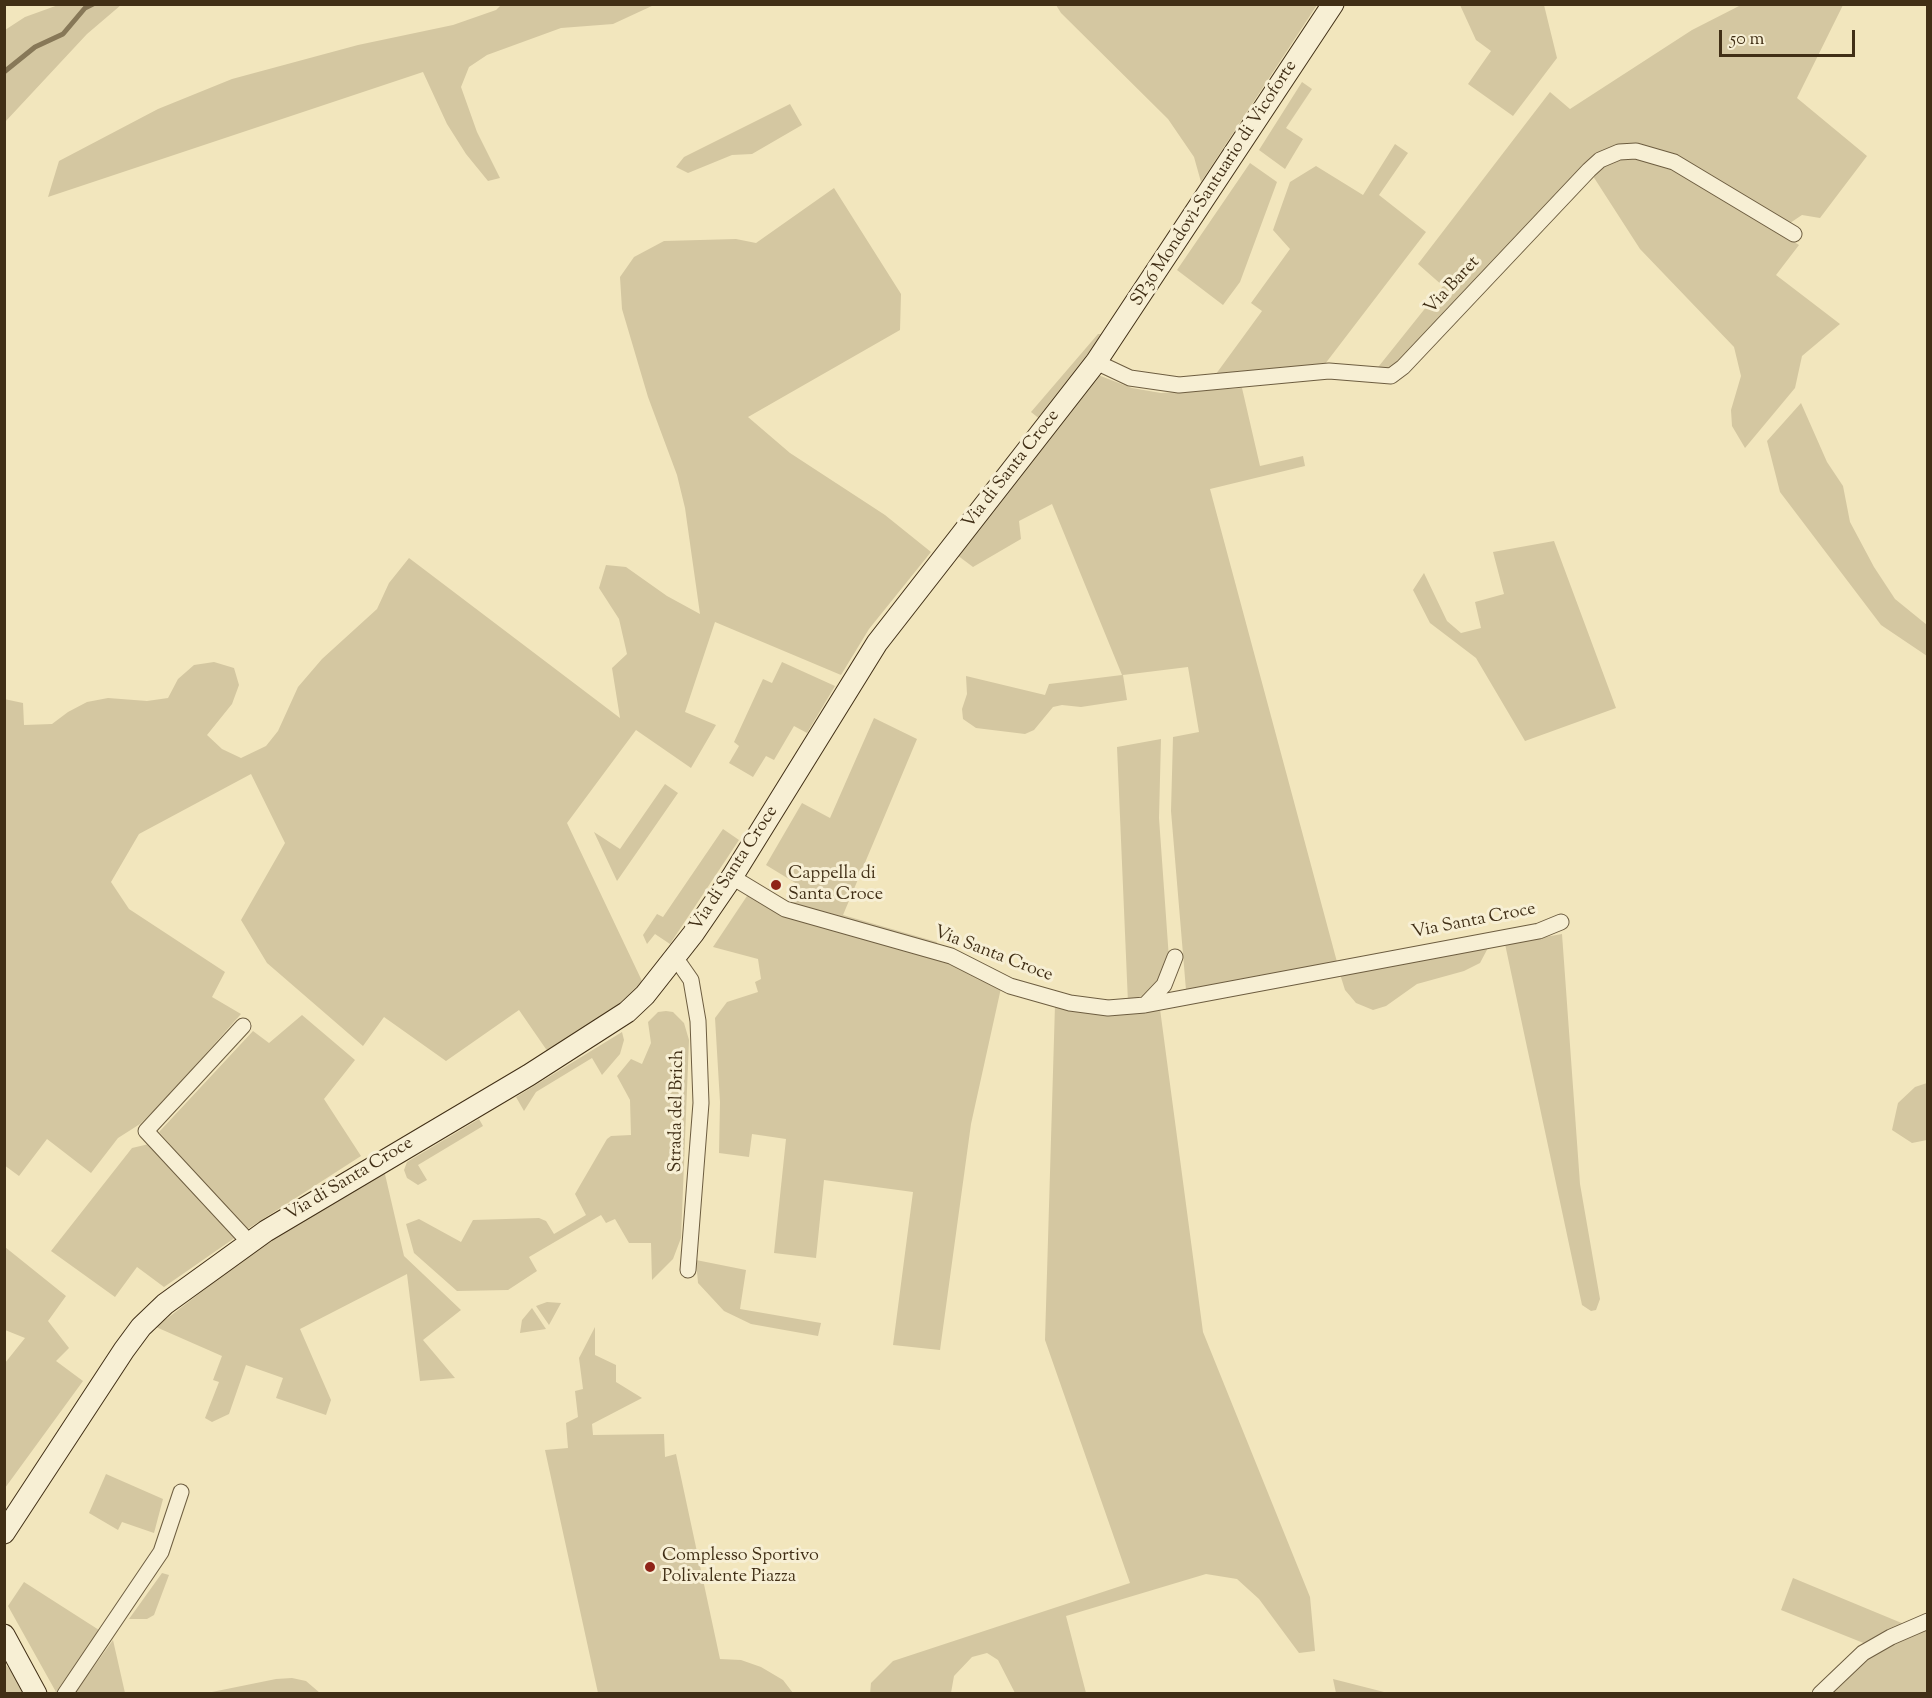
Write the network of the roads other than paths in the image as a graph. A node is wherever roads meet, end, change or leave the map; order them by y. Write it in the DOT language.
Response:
graph roads {
  1 [pos="1333,4"];
  2 [pos="1794,234"];
  3 [pos="1095,362"];
  4 [pos="732,877"];
  5 [pos="1562,922"];
  6 [pos="675,957"];
  7 [pos="1175,957"];
  8 [pos="1146,1005"];
  9 [pos="243,1026"];
  10 [pos="249,1242"];
  11 [pos="688,1270"];
  12 [pos="181,1492"];
  13 [pos="4,1533"];
  14 [pos="1928,1621"];
  15 [pos="4,1635"];
  16 [pos="11,1656"];
  17 [pos="36,1694"];
  18 [pos="65,1694"];
  19 [pos="1820,1694"];
  1 -- 3 [label="main road, SP36 Mondovì-Santuario di Vicoforte"];
  2 -- 3 [label="street, Via Baret"];
  3 -- 4 [label="main road, Via di Santa Croce"];
  4 -- 6 [label="main road, Via di Santa Croce"];
  4 -- 8 [label="street, Via Santa Croce"];
  5 -- 8 [label="street, Via Santa Croce"];
  6 -- 10 [label="main road, Via di Santa Croce"];
  6 -- 11 [label="street, Strada del Brich"];
  7 -- 8 [label="street"];
  9 -- 10 [label="street"];
  10 -- 13 [label="main road, Via di Santa Croce"];
  12 -- 18 [label="street"];
  14 -- 19 [label="street"];
  15 -- 16 [label="main road"];
  16 -- 17 [label="main road"];
}
